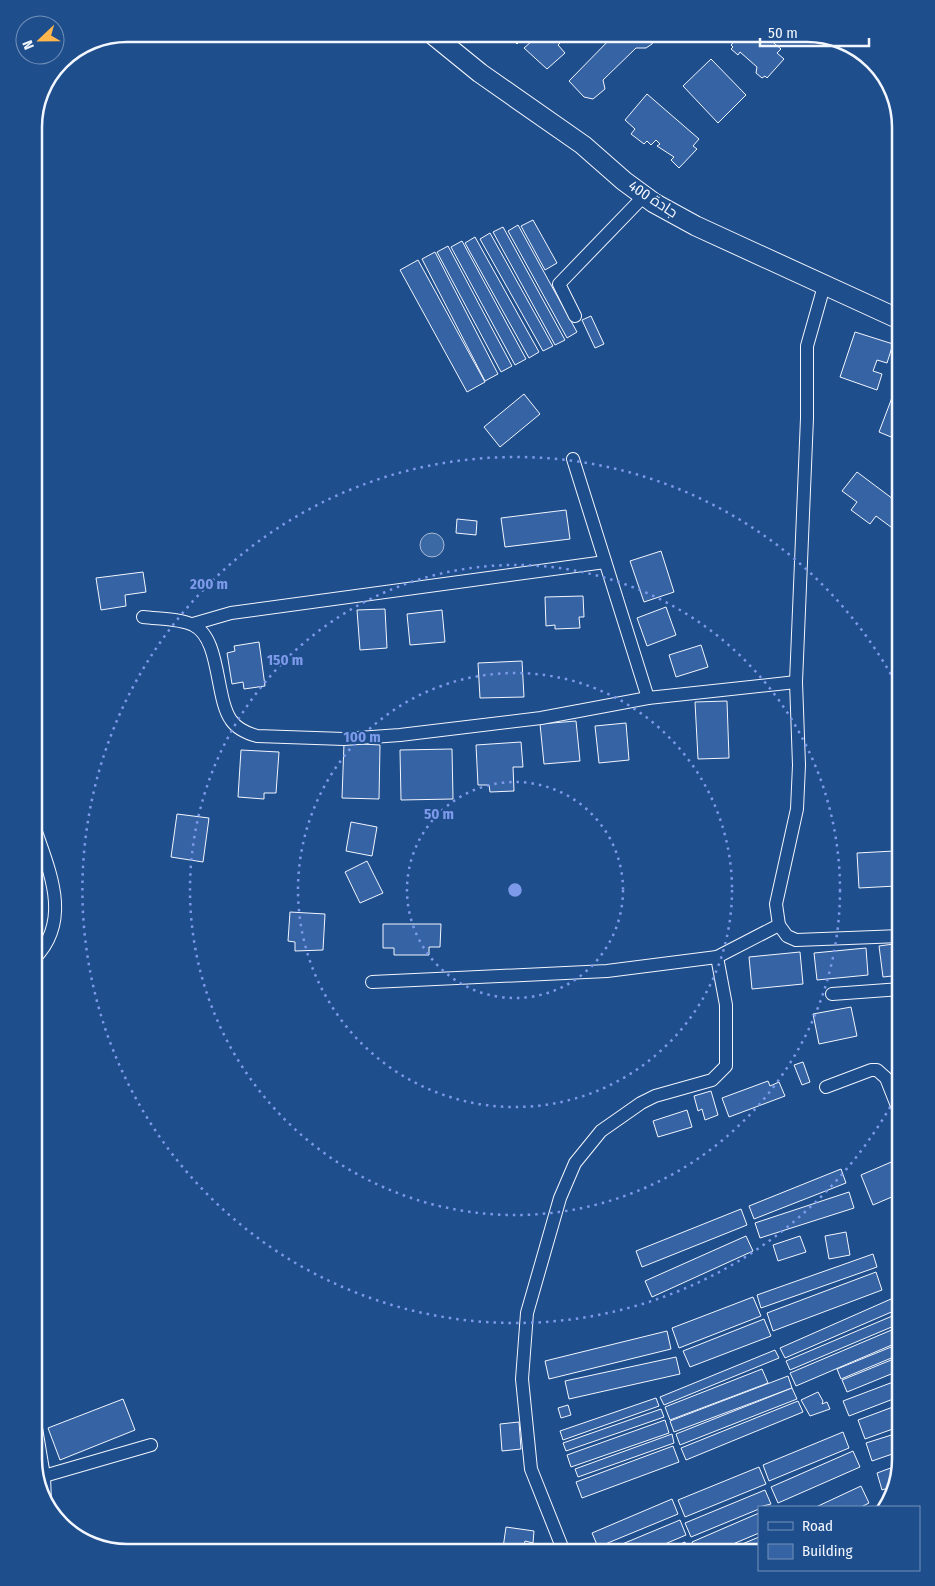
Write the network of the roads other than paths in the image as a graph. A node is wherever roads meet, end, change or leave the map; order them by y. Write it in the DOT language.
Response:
graph roads {
  1 [pos="442,42"];
  2 [pos="644,196"];
  3 [pos="824,286"];
  4 [pos="575,316"];
  5 [pos="892,316"];
  6 [pos="573,458"];
  7 [pos="605,562"];
  8 [pos="143,617"];
  9 [pos="193,624"];
  10 [pos="796,682"];
  11 [pos="648,698"];
  12 [pos="42,851"];
  13 [pos="779,925"];
  14 [pos="892,937"];
  15 [pos="42,949"];
  16 [pos="716,957"];
  17 [pos="372,982"];
  18 [pos="892,990"];
  19 [pos="832,994"];
  20 [pos="826,1087"];
  21 [pos="892,1093"];
  22 [pos="151,1445"];
  23 [pos="46,1483"];
  24 [pos="561,1544"];
  1 -- 2 [label="main road, جادة 400"];
  2 -- 3 [label="main road, جادة 400"];
  2 -- 4 [label="street"];
  3 -- 5 [label="main road, جادة 400"];
  3 -- 10 [label="street"];
  6 -- 7 [label="street"];
  7 -- 9 [label="street"];
  7 -- 11 [label="street"];
  8 -- 9 [label="street"];
  9 -- 11 [label="street"];
  10 -- 11 [label="street"];
  10 -- 13 [label="street"];
  12 -- 15 [label="street"];
  13 -- 14 [label="street"];
  13 -- 16 [label="street"];
  16 -- 17 [label="street"];
  16 -- 24 [label="street"];
  18 -- 19 [label="street"];
  20 -- 21 [label="street"];
  22 -- 23 [label="street"];
}
